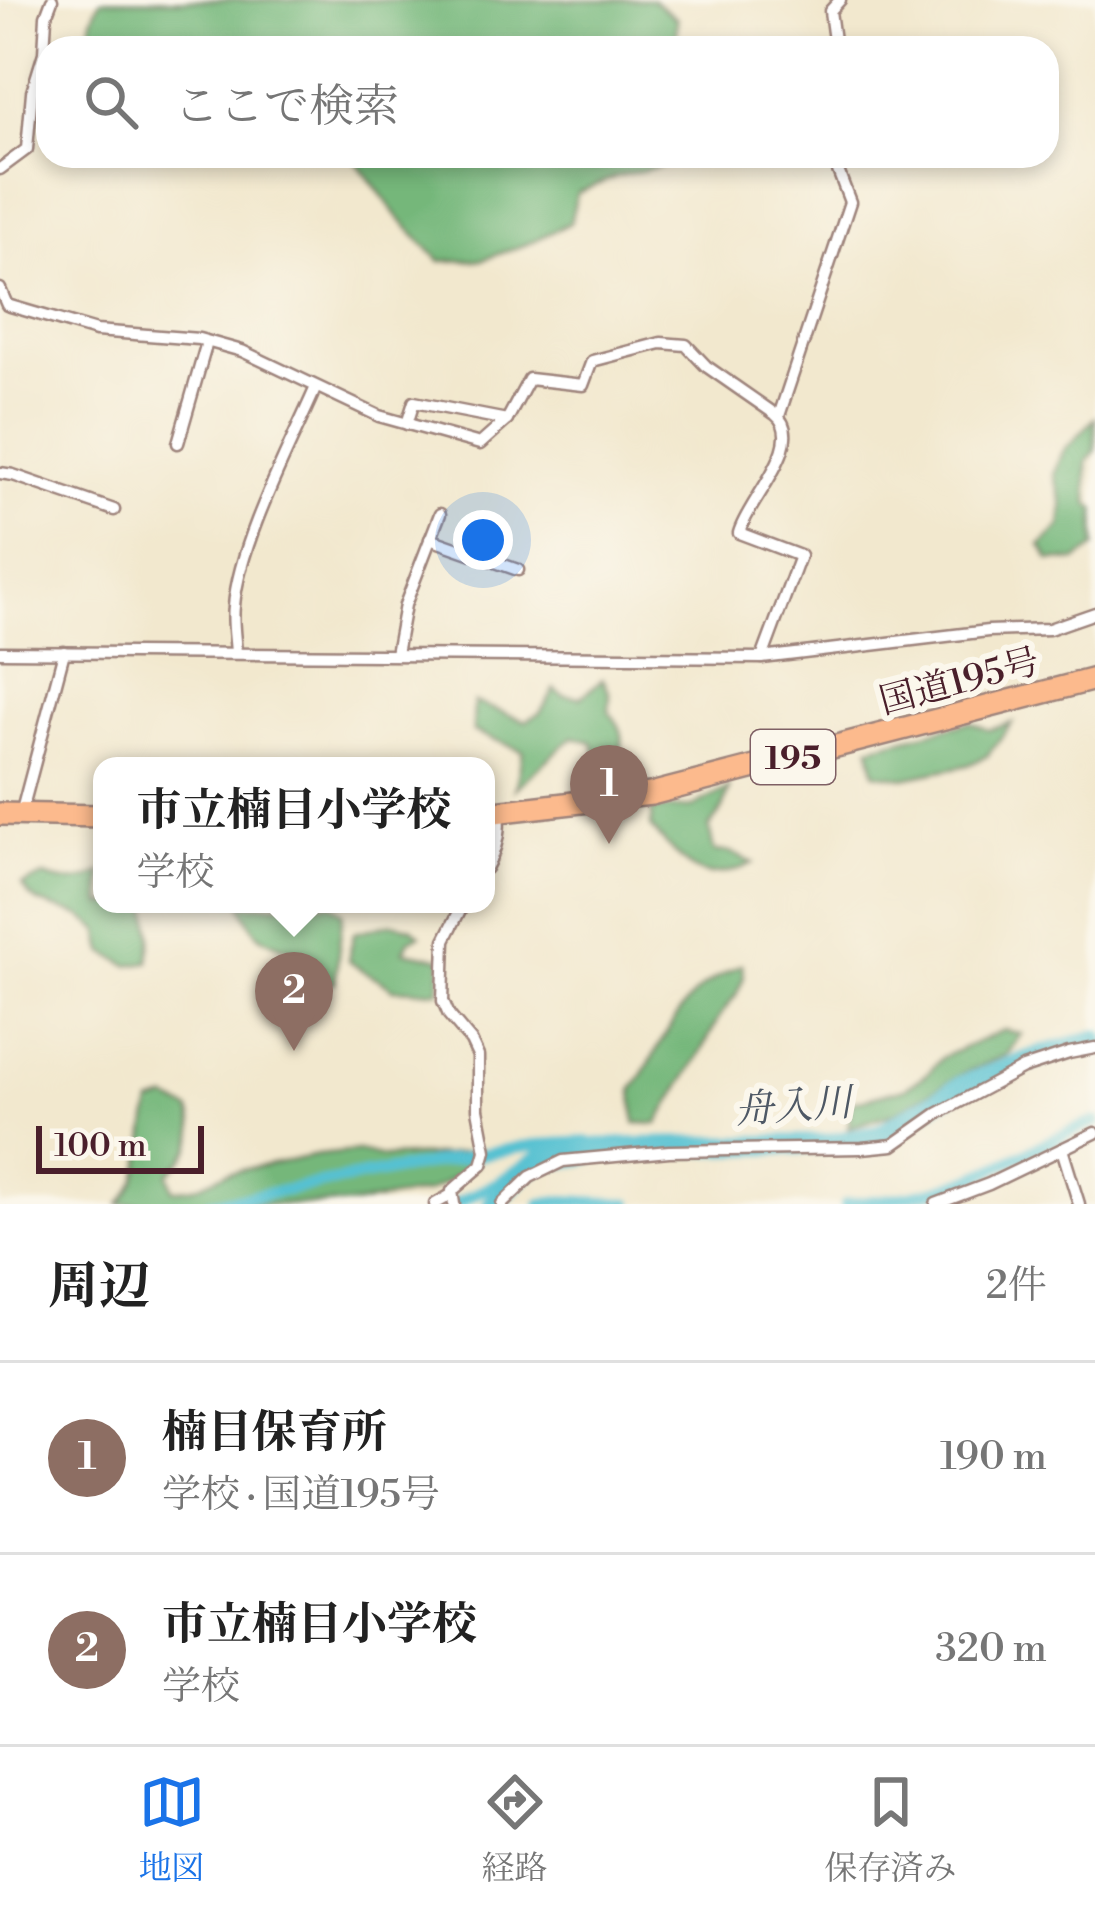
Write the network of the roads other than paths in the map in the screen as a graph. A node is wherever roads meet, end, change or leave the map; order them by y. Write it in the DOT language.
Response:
graph roads {
  1 [pos="52,0"];
  2 [pos="840,0"];
  3 [pos="45,36"];
  4 [pos="833,36"];
  5 [pos="36,79"];
  6 [pos="837,168"];
  7 [pos="0,169"];
  8 [pos="0,289"];
  9 [pos="207,342"];
  10 [pos="316,387"];
  11 [pos="778,416"];
  12 [pos="507,421"];
  13 [pos="406,424"];
  14 [pos="178,443"];
  15 [pos="0,472"];
  16 [pos="114,510"];
  17 [pos="440,514"];
  18 [pos="430,539"];
  19 [pos="518,570"];
  20 [pos="1095,613"];
  21 [pos="0,652"];
  22 [pos="64,652"];
  23 [pos="236,652"];
  24 [pos="396,654"];
  25 [pos="762,658"];
  26 [pos="1095,679"];
  27 [pos="495,812"];
  28 [pos="11,814"];
  29 [pos="93,817"];
  30 [pos="459,913"];
  31 [pos="1095,1048"];
  32 [pos="1095,1133"];
  33 [pos="1062,1149"];
  34 [pos="452,1200"];
  35 [pos="435,1204"];
  36 [pos="502,1204"];
  37 [pos="936,1204"];
  38 [pos="1078,1204"];
  1 -- 3 [label="street"];
  2 -- 4 [label="street"];
  5 -- 7 [label="street"];
  6 -- 11 [label="street"];
  8 -- 9 [label="street"];
  9 -- 10 [label="street"];
  9 -- 14 [label="street"];
  10 -- 13 [label="street"];
  10 -- 23 [label="street"];
  11 -- 12 [label="street"];
  11 -- 25 [label="street"];
  12 -- 13 [label="street"];
  12 -- 13 [label="street"];
  15 -- 16 [label="street"];
  17 -- 18 [label="street"];
  18 -- 19 [label="street"];
  18 -- 24 [label="street"];
  20 -- 25 [label="street"];
  21 -- 22 [label="street"];
  22 -- 23 [label="street"];
  22 -- 28 [label="street"];
  23 -- 24 [label="street"];
  24 -- 25 [label="street"];
  26 -- 27 [label="highway, 国道195号 / 195"];
  28 -- 29 [label="highway"];
  30 -- 34 [label="street"];
  31 -- 36 [label="street"];
  32 -- 33 [label="street"];
  33 -- 37 [label="street"];
  33 -- 38 [label="street"];
  34 -- 35 [label="street"];
}
